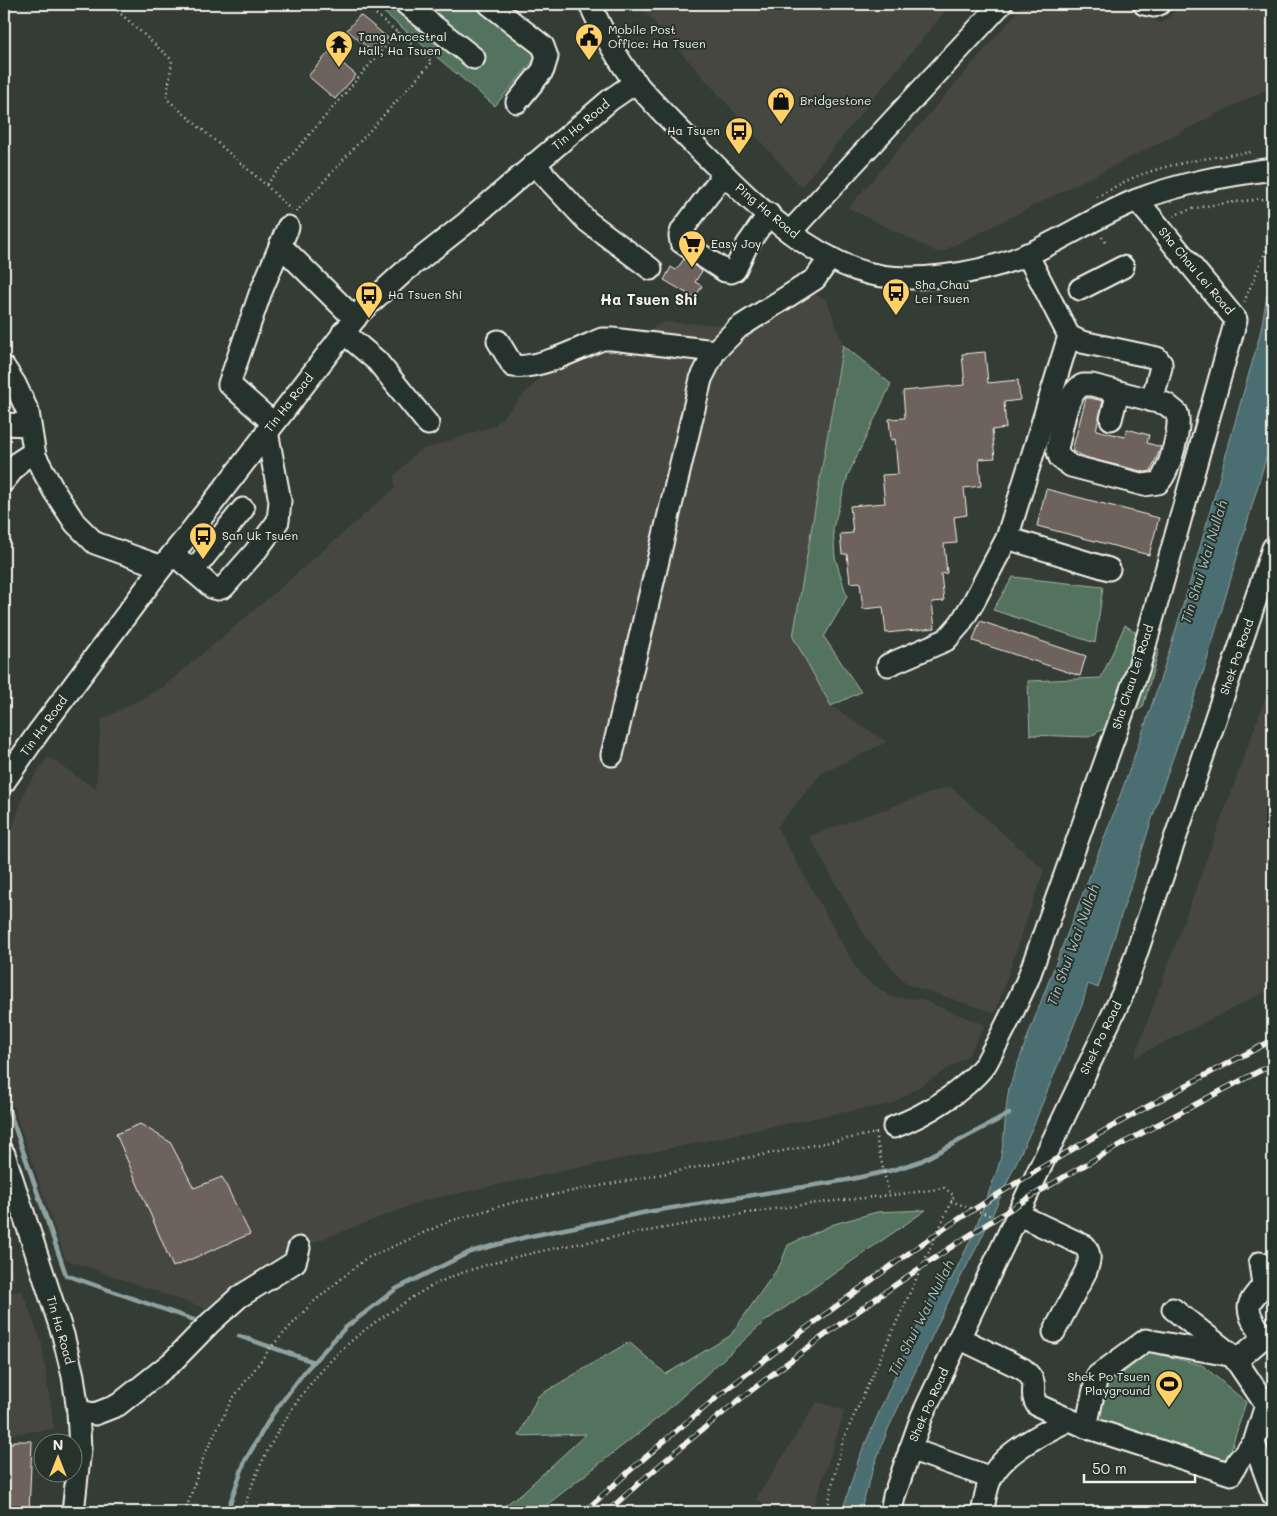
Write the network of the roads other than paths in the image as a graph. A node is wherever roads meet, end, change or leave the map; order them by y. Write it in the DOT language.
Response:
graph roads {
  1 [pos="406,4"];
  2 [pos="489,4"];
  3 [pos="590,4"];
  4 [pos="1001,4"];
  5 [pos="1144,4"];
  6 [pos="1159,4"];
  7 [pos="474,58"];
  8 [pos="636,82"];
  9 [pos="517,102"];
  10 [pos="1271,160"];
  11 [pos="534,164"];
  12 [pos="724,174"];
  13 [pos="1137,200"];
  14 [pos="769,214"];
  15 [pos="790,232"];
  16 [pos="1027,254"];
  17 [pos="830,258"];
  18 [pos="1123,267"];
  19 [pos="651,270"];
  20 [pos="1080,289"];
  21 [pos="349,325"];
  22 [pos="1069,336"];
  23 [pos="498,341"];
  24 [pos="716,351"];
  25 [pos="4,367"];
  26 [pos="1118,392"];
  27 [pos="1152,401"];
  28 [pos="1111,419"];
  29 [pos="4,424"];
  30 [pos="428,424"];
  31 [pos="29,425"];
  32 [pos="270,427"];
  33 [pos="34,452"];
  34 [pos="4,481"];
  35 [pos="243,509"];
  36 [pos="1007,538"];
  37 [pos="1273,548"];
  38 [pos="168,560"];
  39 [pos="1109,569"];
  40 [pos="193,572"];
  41 [pos="888,665"];
  42 [pos="612,755"];
  43 [pos="4,782"];
  44 [pos="884,1130"];
  45 [pos="4,1154"];
  46 [pos="1015,1219"];
  47 [pos="299,1248"];
  48 [pos="1260,1262"];
  49 [pos="1173,1309"];
  50 [pos="1054,1332"];
  51 [pos="959,1338"];
  52 [pos="1234,1358"];
  53 [pos="78,1411"];
  54 [pos="1078,1423"];
  55 [pos="1254,1443"];
  56 [pos="910,1449"];
  57 [pos="991,1478"];
  58 [pos="1273,1495"];
  59 [pos="73,1512"];
  60 [pos="891,1512"];
  61 [pos="982,1512"];
  1 -- 7 [label="street"];
  2 -- 9 [label="street"];
  3 -- 8 [label="street, Ping Ha Road"];
  4 -- 15 [label="street"];
  5 -- 6 [label="street"];
  8 -- 11 [label="street, Tin Ha Road"];
  8 -- 12 [label="street, Ping Ha Road"];
  10 -- 13 [label="street, Ping Ha Road"];
  11 -- 19 [label="street"];
  11 -- 21 [label="street, Tin Ha Road"];
  12 -- 14 [label="street, Ping Ha Road"];
  12 -- 14 [label="street"];
  13 -- 16 [label="street, Ping Ha Road"];
  13 -- 44 [label="street, Sha Chau Lei Road"];
  14 -- 15 [label="street, Ping Ha Road"];
  15 -- 17 [label="street, Ping Ha Road"];
  16 -- 17 [label="street, Ping Ha Road"];
  16 -- 22 [label="street"];
  17 -- 24 [label="street"];
  18 -- 20 [label="street"];
  21 -- 30 [label="street"];
  21 -- 32 [label="street, Tin Ha Road"];
  21 -- 32 [label="street"];
  22 -- 27 [label="street"];
  22 -- 36 [label="street"];
  23 -- 24 [label="street"];
  24 -- 42 [label="street"];
  25 -- 31 [label="street"];
  26 -- 27 [label="street"];
  26 -- 27 [label="street"];
  26 -- 28 [label="street"];
  29 -- 31 [label="street"];
  31 -- 33 [label="street"];
  32 -- 38 [label="street, Tin Ha Road"];
  32 -- 40 [label="street"];
  33 -- 34 [label="street"];
  33 -- 38 [label="street"];
  35 -- 40 [label="street"];
  36 -- 39 [label="street"];
  36 -- 41 [label="street"];
  37 -- 46 [label="street, Shek Po Road"];
  38 -- 40 [label="street"];
  38 -- 43 [label="street, Tin Ha Road"];
  45 -- 53 [label="street, Tin Ha Road"];
  46 -- 50 [label="street"];
  46 -- 51 [label="street, Shek Po Road"];
  47 -- 53 [label="street"];
  48 -- 52 [label="street"];
  49 -- 52 [label="street"];
  51 -- 54 [label="street"];
  51 -- 56 [label="street, Shek Po Road"];
  52 -- 54 [label="street"];
  52 -- 55 [label="street"];
  53 -- 59 [label="street, Tin Ha Road"];
  54 -- 55 [label="street"];
  54 -- 57 [label="street"];
  55 -- 58 [label="street"];
  56 -- 57 [label="street"];
  56 -- 60 [label="street, Shek Po Road"];
  57 -- 61 [label="street"];
}
